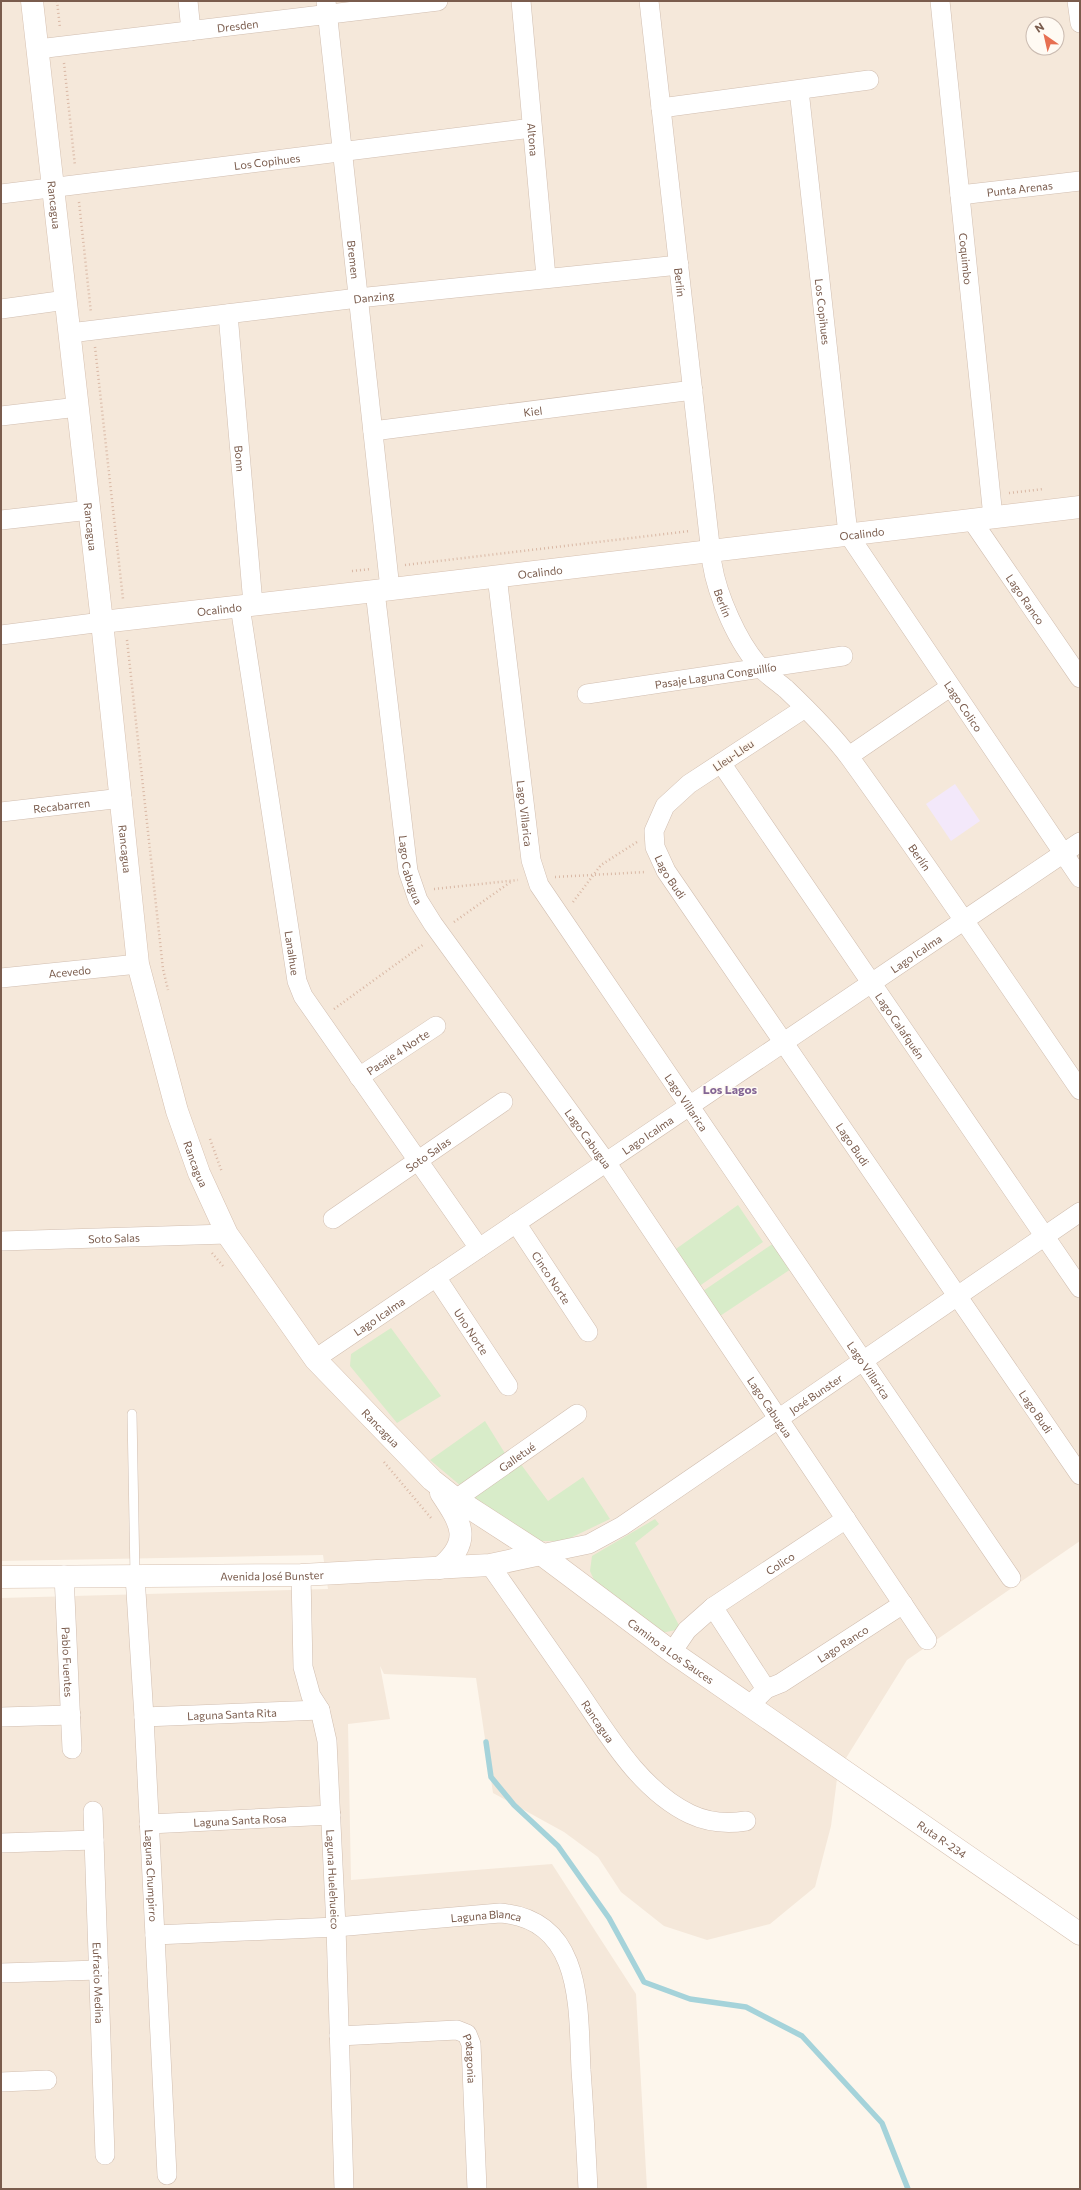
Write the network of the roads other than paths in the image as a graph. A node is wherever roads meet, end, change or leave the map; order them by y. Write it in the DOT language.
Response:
graph roads {
  1 [pos="32,1"];
  2 [pos="188,1"];
  3 [pos="438,1"];
  4 [pos="520,1"];
  5 [pos="649,1"];
  6 [pos="940,1"];
  7 [pos="1077,1"];
  8 [pos="327,7"];
  9 [pos="1080,23"];
  10 [pos="191,31"];
  11 [pos="38,49"];
  12 [pos="869,80"];
  13 [pos="799,90"];
  14 [pos="661,108"];
  15 [pos="532,128"];
  16 [pos="342,152"];
  17 [pos="1080,181"];
  18 [pos="53,187"];
  19 [pos="1,194"];
  20 [pos="960,195"];
  21 [pos="679,265"];
  22 [pos="546,277"];
  23 [pos="358,298"];
  24 [pos="66,300"];
  25 [pos="1,309"];
  26 [pos="228,314"];
  27 [pos="70,333"];
  28 [pos="693,390"];
  29 [pos="78,407"];
  30 [pos="1,416"];
  31 [pos="373,431"];
  32 [pos="1080,506"];
  33 [pos="90,510"];
  34 [pos="993,517"];
  35 [pos="1,520"];
  36 [pos="971,520"];
  37 [pos="848,534"];
  38 [pos="711,550"];
  39 [pos="497,576"];
  40 [pos="382,590"];
  41 [pos="247,605"];
  42 [pos="102,622"];
  43 [pos="1,635"];
  44 [pos="843,656"];
  45 [pos="761,668"];
  46 [pos="1080,678"];
  47 [pos="950,687"];
  48 [pos="588,694"];
  49 [pos="805,708"];
  50 [pos="849,756"];
  51 [pos="721,763"];
  52 [pos="122,798"];
  53 [pos="1,812"];
  54 [pos="654,831"];
  55 [pos="1080,842"];
  56 [pos="1063,854"];
  57 [pos="1080,878"];
  58 [pos="964,920"];
  59 [pos="138,964"];
  60 [pos="1,978"];
  61 [pos="871,983"];
  62 [pos="436,1026"];
  63 [pos="784,1042"];
  64 [pos="359,1077"];
  65 [pos="1080,1090"];
  66 [pos="503,1102"];
  67 [pos="690,1105"];
  68 [pos="418,1162"];
  69 [pos="606,1162"];
  70 [pos="1080,1212"];
  71 [pos="333,1219"];
  72 [pos="516,1223"];
  73 [pos="227,1234"];
  74 [pos="1045,1236"];
  75 [pos="1,1241"];
  76 [pos="479,1248"];
  77 [pos="436,1277"];
  78 [pos="1080,1288"];
  79 [pos="958,1296"];
  80 [pos="588,1332"];
  81 [pos="314,1359"];
  82 [pos="862,1361"];
  83 [pos="508,1386"];
  84 [pos="132,1414"];
  85 [pos="578,1414"];
  86 [pos="778,1418"];
  87 [pos="1080,1475"];
  88 [pos="432,1480"];
  89 [pos="456,1498"];
  90 [pos="846,1519"];
  91 [pos="541,1554"];
  92 [pos="490,1566"];
  93 [pos="440,1568"];
  94 [pos="302,1575"];
  95 [pos="64,1576"];
  96 [pos="135,1576"];
  97 [pos="1,1577"];
  98 [pos="1011,1578"];
  99 [pos="903,1604"];
  100 [pos="713,1606"];
  101 [pos="927,1640"];
  102 [pos="672,1652"];
  103 [pos="774,1686"];
  104 [pos="750,1705"];
  105 [pos="320,1710"];
  106 [pos="71,1715"];
  107 [pos="1,1717"];
  108 [pos="144,1717"];
  109 [pos="805,1742"];
  110 [pos="72,1749"];
  111 [pos="93,1811"];
  112 [pos="331,1815"];
  113 [pos="746,1821"];
  114 [pos="149,1824"];
  115 [pos="94,1840"];
  116 [pos="1,1843"];
  117 [pos="336,1927"];
  118 [pos="1080,1934"];
  119 [pos="155,1935"];
  120 [pos="99,1970"];
  121 [pos="1,1973"];
  122 [pos="339,2036"];
  123 [pos="47,2080"];
  124 [pos="1,2082"];
  125 [pos="105,2155"];
  126 [pos="167,2175"];
  127 [pos="344,2189"];
  128 [pos="477,2189"];
  129 [pos="588,2189"];
  1 -- 11 [label="main road, Rancagua"];
  2 -- 10 [label="street"];
  3 -- 8 [label="street, Dresden"];
  4 -- 15 [label="street, Altona"];
  5 -- 14 [label="street, Berlín"];
  6 -- 20 [label="street, Coquimbo"];
  7 -- 9 [label="street"];
  8 -- 10 [label="street, Dresden"];
  8 -- 16 [label="street, Bremen"];
  10 -- 11 [label="street, Dresden"];
  11 -- 18 [label="main road, Rancagua"];
  12 -- 13 [label="street"];
  13 -- 14 [label="street"];
  13 -- 37 [label="street, Los Copihues"];
  14 -- 21 [label="street, Berlín"];
  15 -- 16 [label="street, Los Copihues"];
  15 -- 22 [label="street, Altona"];
  16 -- 18 [label="street, Los Copihues"];
  16 -- 23 [label="street, Bremen"];
  17 -- 20 [label="street, Punta Arenas"];
  18 -- 19 [label="street, Los Copihues"];
  18 -- 24 [label="main road, Rancagua"];
  20 -- 34 [label="street, Coquimbo"];
  21 -- 22 [label="street, Danzing"];
  21 -- 28 [label="street, Berlín"];
  22 -- 23 [label="street, Danzing"];
  23 -- 26 [label="street, Danzing"];
  23 -- 31 [label="street, Bremen"];
  24 -- 25 [label="street"];
  24 -- 27 [label="main road, Rancagua"];
  26 -- 27 [label="street, Danzing"];
  26 -- 41 [label="street, Bonn"];
  27 -- 29 [label="main road, Rancagua"];
  28 -- 31 [label="street, Kiel"];
  28 -- 38 [label="street, Berlín"];
  29 -- 30 [label="street"];
  29 -- 33 [label="main road, Rancagua"];
  31 -- 40 [label="street, Bremen"];
  32 -- 34 [label="main road, Ocalindo"];
  33 -- 35 [label="street"];
  33 -- 42 [label="main road, Rancagua"];
  34 -- 36 [label="main road, Ocalindo"];
  36 -- 37 [label="main road, Ocalindo"];
  36 -- 46 [label="street, Lago Ranco"];
  37 -- 38 [label="main road, Ocalindo"];
  37 -- 47 [label="street, Lago Colico"];
  38 -- 39 [label="main road, Ocalindo"];
  38 -- 45 [label="street, Berlín"];
  39 -- 40 [label="main road, Ocalindo"];
  39 -- 67 [label="street, Lago Villarica"];
  40 -- 41 [label="main road, Ocalindo"];
  40 -- 69 [label="street, Lago Cabugua"];
  41 -- 42 [label="main road, Ocalindo"];
  41 -- 64 [label="street, Lanalhue"];
  42 -- 43 [label="street, Ocalindo"];
  42 -- 52 [label="main road, Rancagua"];
  44 -- 45 [label="street, Pasaje Laguna Conguillío"];
  45 -- 48 [label="street, Pasaje Laguna Conguillío"];
  45 -- 49 [label="street, Berlín"];
  47 -- 50 [label="street"];
  47 -- 56 [label="street, Lago Colico"];
  49 -- 50 [label="street, Berlín"];
  49 -- 51 [label="street, Lleu-Lleu"];
  50 -- 58 [label="street, Berlín"];
  51 -- 54 [label="street, Lleu-Lleu"];
  51 -- 61 [label="street, Lago Calafquén"];
  52 -- 53 [label="street, Recabarren"];
  52 -- 59 [label="main road, Rancagua"];
  54 -- 63 [label="street, Lago Budi"];
  55 -- 56 [label="street, Lago Icalma"];
  56 -- 57 [label="street, Lago Colico"];
  56 -- 58 [label="street, Lago Icalma"];
  58 -- 61 [label="street, Lago Icalma"];
  58 -- 65 [label="street, Berlín"];
  59 -- 60 [label="street, Acevedo"];
  59 -- 73 [label="main road, Rancagua"];
  61 -- 63 [label="street, Lago Icalma"];
  61 -- 74 [label="street, Lago Calafquén"];
  62 -- 64 [label="street, Pasaje 4 Norte"];
  63 -- 67 [label="street, Lago Icalma"];
  63 -- 79 [label="street, Lago Budi"];
  64 -- 68 [label="street, Lanalhue"];
  66 -- 68 [label="street, Soto Salas"];
  67 -- 69 [label="street, Lago Icalma"];
  67 -- 82 [label="street, Lago Villarica"];
  68 -- 71 [label="street, Soto Salas"];
  68 -- 76 [label="street, Lanalhue"];
  69 -- 72 [label="street, Lago Icalma"];
  69 -- 86 [label="street, Lago Cabugua"];
  70 -- 74 [label="street, José Bunster"];
  72 -- 76 [label="street, Lago Icalma"];
  72 -- 80 [label="street, Cinco Norte"];
  73 -- 75 [label="street, Soto Salas"];
  73 -- 81 [label="main road, Rancagua"];
  74 -- 78 [label="street, Lago Calafquén"];
  74 -- 79 [label="street, José Bunster"];
  76 -- 77 [label="street, Lago Icalma"];
  77 -- 81 [label="street, Lago Icalma"];
  77 -- 83 [label="street, Uno Norte"];
  79 -- 82 [label="street, José Bunster"];
  79 -- 87 [label="street, Lago Budi"];
  81 -- 88 [label="main road, Rancagua"];
  82 -- 86 [label="street, José Bunster"];
  82 -- 98 [label="street, Lago Villarica"];
  84 -- 96 [label="lane"];
  85 -- 89 [label="street, Galletué"];
  86 -- 90 [label="street, Lago Cabugua"];
  86 -- 91 [label="street, José Bunster"];
  88 -- 89 [label="main road, Rancagua"];
  88 -- 93 [label="main road"];
  89 -- 91 [label="main road, Rancagua"];
  90 -- 99 [label="street, Lago Cabugua"];
  90 -- 100 [label="street, Colico"];
  91 -- 92 [label="main road, Avenida José Bunster"];
  91 -- 102 [label="main road, Camino a Los Sauces"];
  92 -- 93 [label="main road, Avenida José Bunster"];
  92 -- 113 [label="street, Rancagua"];
  93 -- 94 [label="main road, Avenida José Bunster"];
  94 -- 96 [label="main road, Avenida José Bunster"];
  94 -- 105 [label="street, Laguna Huelehueico"];
  95 -- 96 [label="main road, Avenida José Bunster"];
  95 -- 97 [label="main road, Avenida José Bunster"];
  95 -- 106 [label="street, Pablo Fuentes"];
  96 -- 108 [label="street, Laguna Chumpirro"];
  99 -- 101 [label="street, Lago Cabugua"];
  99 -- 103 [label="street, Lago Ranco"];
  100 -- 102 [label="street, Colico"];
  100 -- 103 [label="street"];
  102 -- 104 [label="main road, Camino a Los Sauces"];
  103 -- 104 [label="street, Lago Ranco"];
  104 -- 109 [label="main road, Camino a Los Sauces"];
  105 -- 108 [label="street, Laguna Santa Rita"];
  105 -- 112 [label="street, Laguna Huelehueico"];
  106 -- 107 [label="street"];
  106 -- 110 [label="street, Pablo Fuentes"];
  108 -- 114 [label="street, Laguna Chumpirro"];
  109 -- 118 [label="main road, Ruta R-234"];
  111 -- 115 [label="street, Eufracio Medina"];
  112 -- 114 [label="street, Laguna Santa Rosa"];
  112 -- 117 [label="street, Laguna Huelehueico"];
  114 -- 119 [label="street, Laguna Chumpirro"];
  115 -- 116 [label="street"];
  115 -- 120 [label="street, Eufracio Medina"];
  117 -- 119 [label="street, Laguna Blanca"];
  117 -- 122 [label="street, Laguna Huelehueico"];
  117 -- 129 [label="street, Laguna Blanca"];
  119 -- 126 [label="street, Laguna Chumpirro"];
  120 -- 121 [label="street"];
  120 -- 125 [label="street, Eufracio Medina"];
  122 -- 127 [label="street, Laguna Huelehueico"];
  122 -- 128 [label="street, Patagonia"];
  123 -- 124 [label="street"];
}
